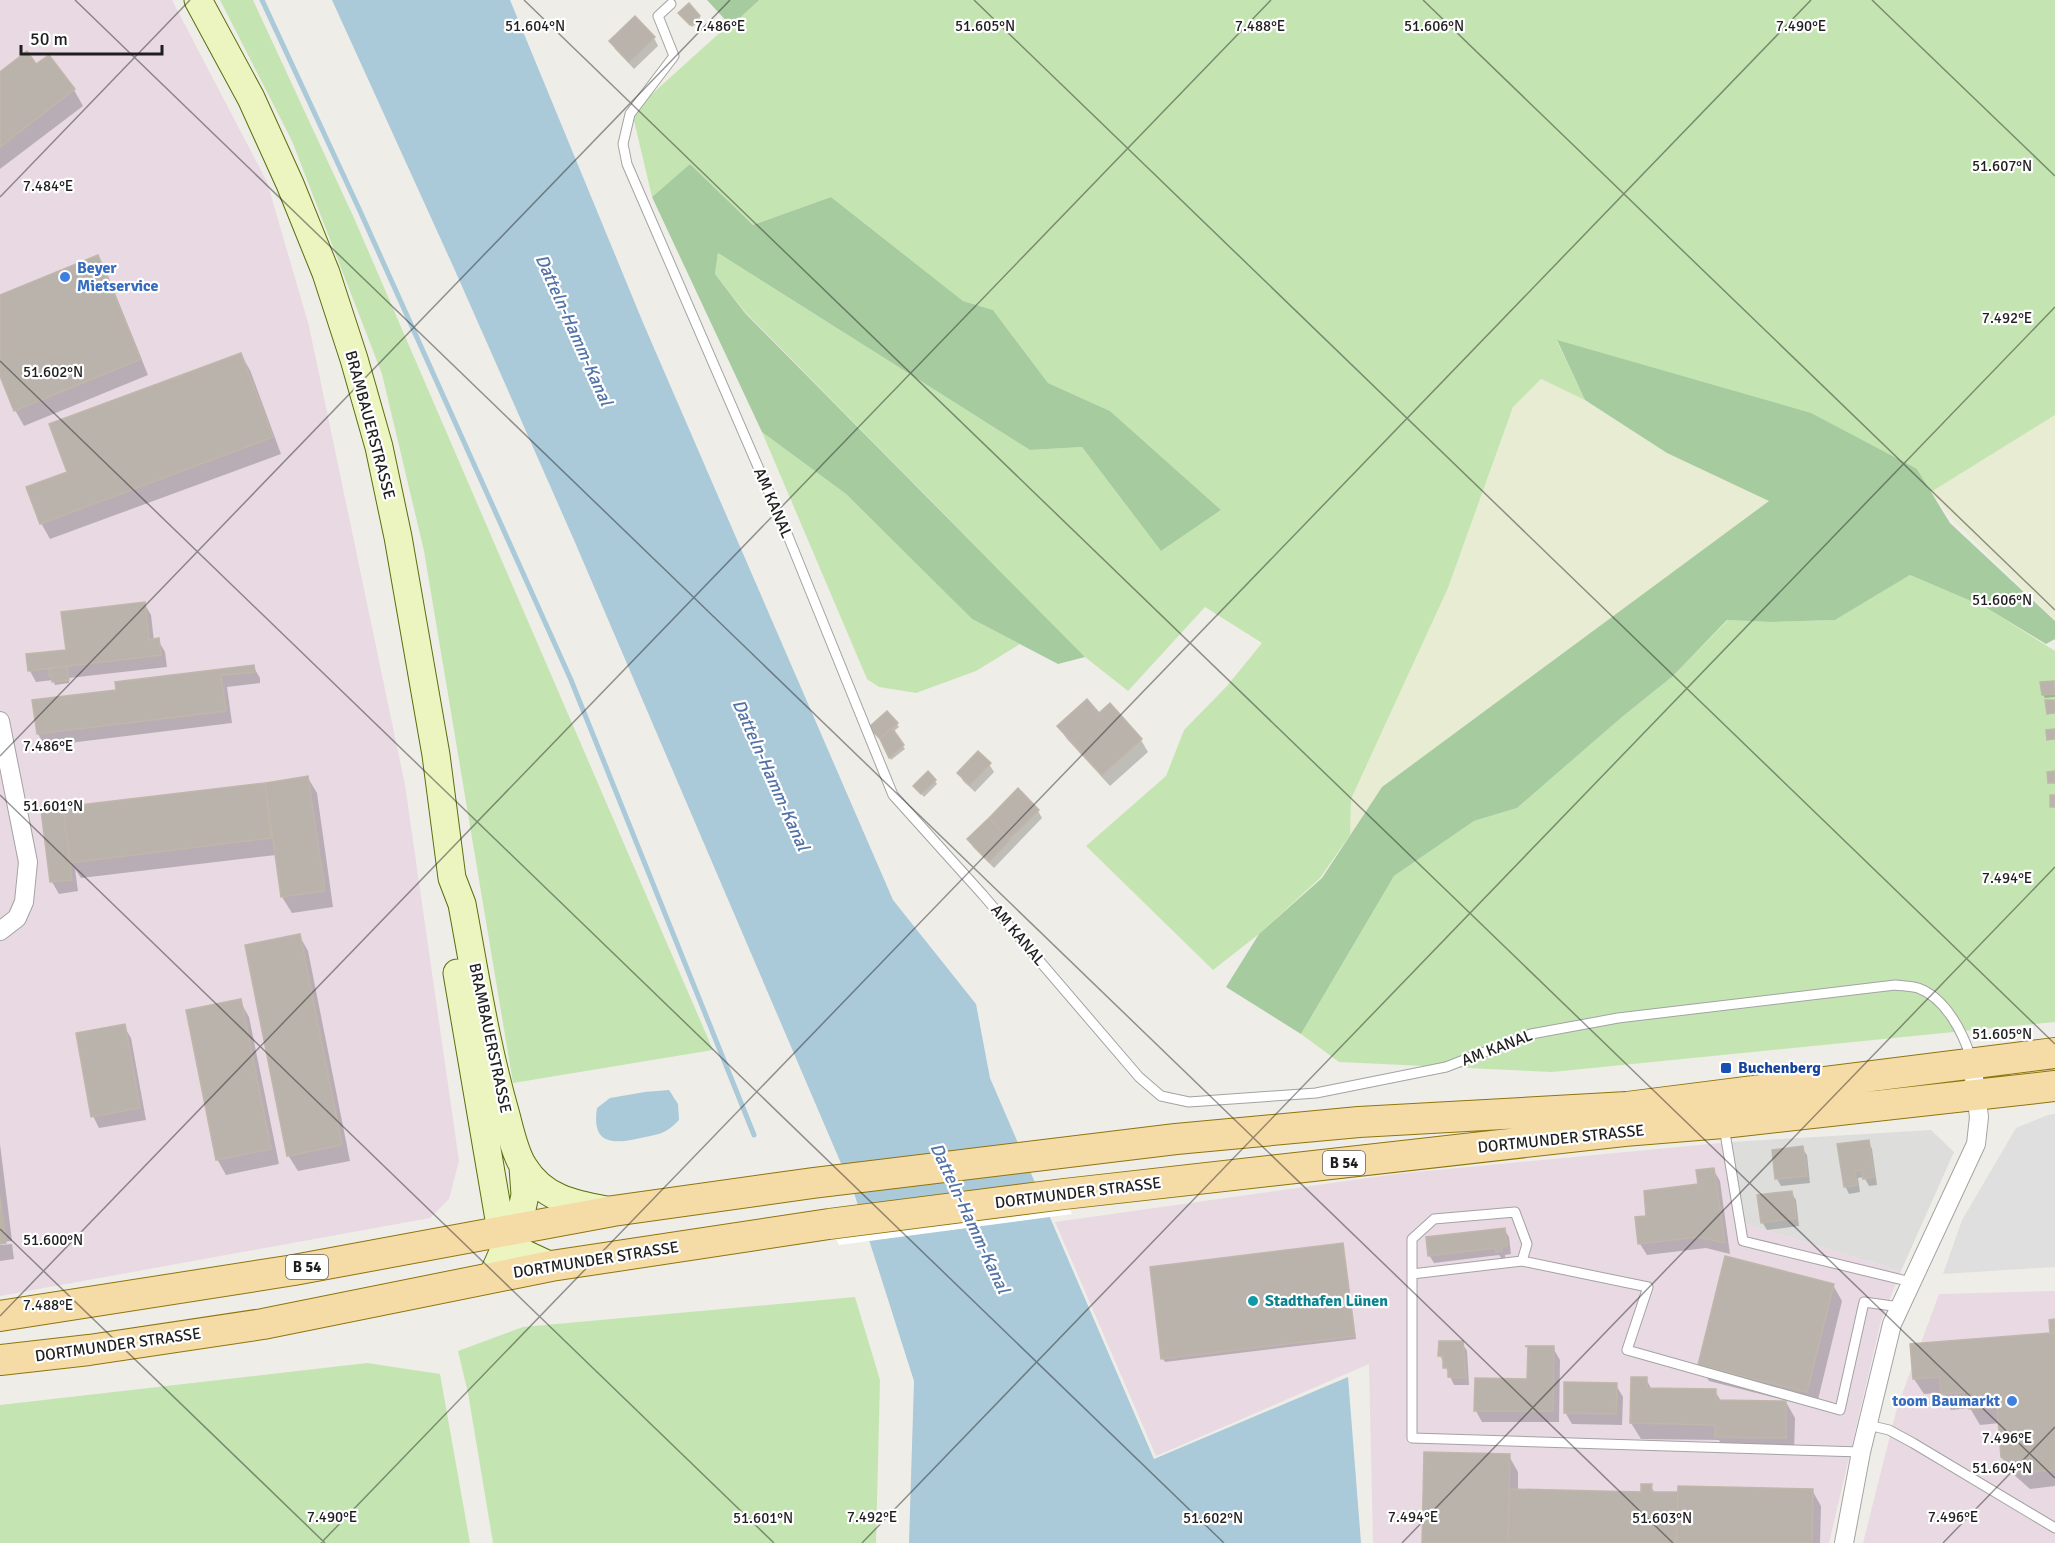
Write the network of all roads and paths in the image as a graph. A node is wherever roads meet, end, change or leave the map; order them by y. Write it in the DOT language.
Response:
graph roads {
  1 [pos="198,0"];
  2 [pos="671,4"];
  3 [pos="0,721"];
  4 [pos="452,878"];
  5 [pos="0,932"];
  6 [pos="1968,1051"];
  7 [pos="2055,1053"];
  8 [pos="2055,1086"];
  9 [pos="1978,1095"];
  10 [pos="1723,1123"];
  11 [pos="523,1167"];
  12 [pos="613,1211"];
  13 [pos="508,1233"];
  14 [pos="1522,1261"];
  15 [pos="551,1266"];
  16 [pos="1412,1274"];
  17 [pos="492,1277"];
  18 [pos="1911,1282"];
  19 [pos="1900,1307"];
  20 [pos="0,1316"];
  21 [pos="0,1360"];
  22 [pos="1868,1425"];
  23 [pos="1861,1452"];
  24 [pos="2055,1528"];
  25 [pos="1844,1543"];
  1 -- 4 [label="main road, BRAMBAUERSTRASSE"];
  2 -- 6 [label="lane, AM KANAL"];
  3 -- 5 [label="street"];
  4 -- 11 [label="main road, BRAMBAUERSTRASSE"];
  4 -- 13 [label="main road, BRAMBAUERSTRASSE"];
  6 -- 7 [label="main road, DORTMUNDER STRASSE"];
  6 -- 9 [label="street"];
  6 -- 12 [label="main road, DORTMUNDER STRASSE / B 54"];
  8 -- 9 [label="main road, DORTMUNDER STRASSE / B 54"];
  9 -- 10 [label="main road, DORTMUNDER STRASSE / B 54"];
  9 -- 18 [label="street"];
  10 -- 15 [label="main road, DORTMUNDER STRASSE / B 54"];
  10 -- 18 [label="lane"];
  11 -- 12 [label="main road, BRAMBAUERSTRASSE"];
  11 -- 13 [label="main road"];
  12 -- 13 [label="main road, DORTMUNDER STRASSE / B 54"];
  13 -- 15 [label="main road"];
  13 -- 17 [label="main road"];
  13 -- 20 [label="main road, DORTMUNDER STRASSE / B 54"];
  14 -- 16 [label="lane"];
  14 -- 16 [label="lane"];
  14 -- 19 [label="lane"];
  15 -- 17 [label="main road, DORTMUNDER STRASSE / B 54"];
  16 -- 23 [label="lane"];
  17 -- 21 [label="main road, DORTMUNDER STRASSE / B 54"];
  18 -- 19 [label="street"];
  19 -- 22 [label="street"];
  22 -- 23 [label="street"];
  22 -- 24 [label="lane"];
  23 -- 25 [label="street"];
}
